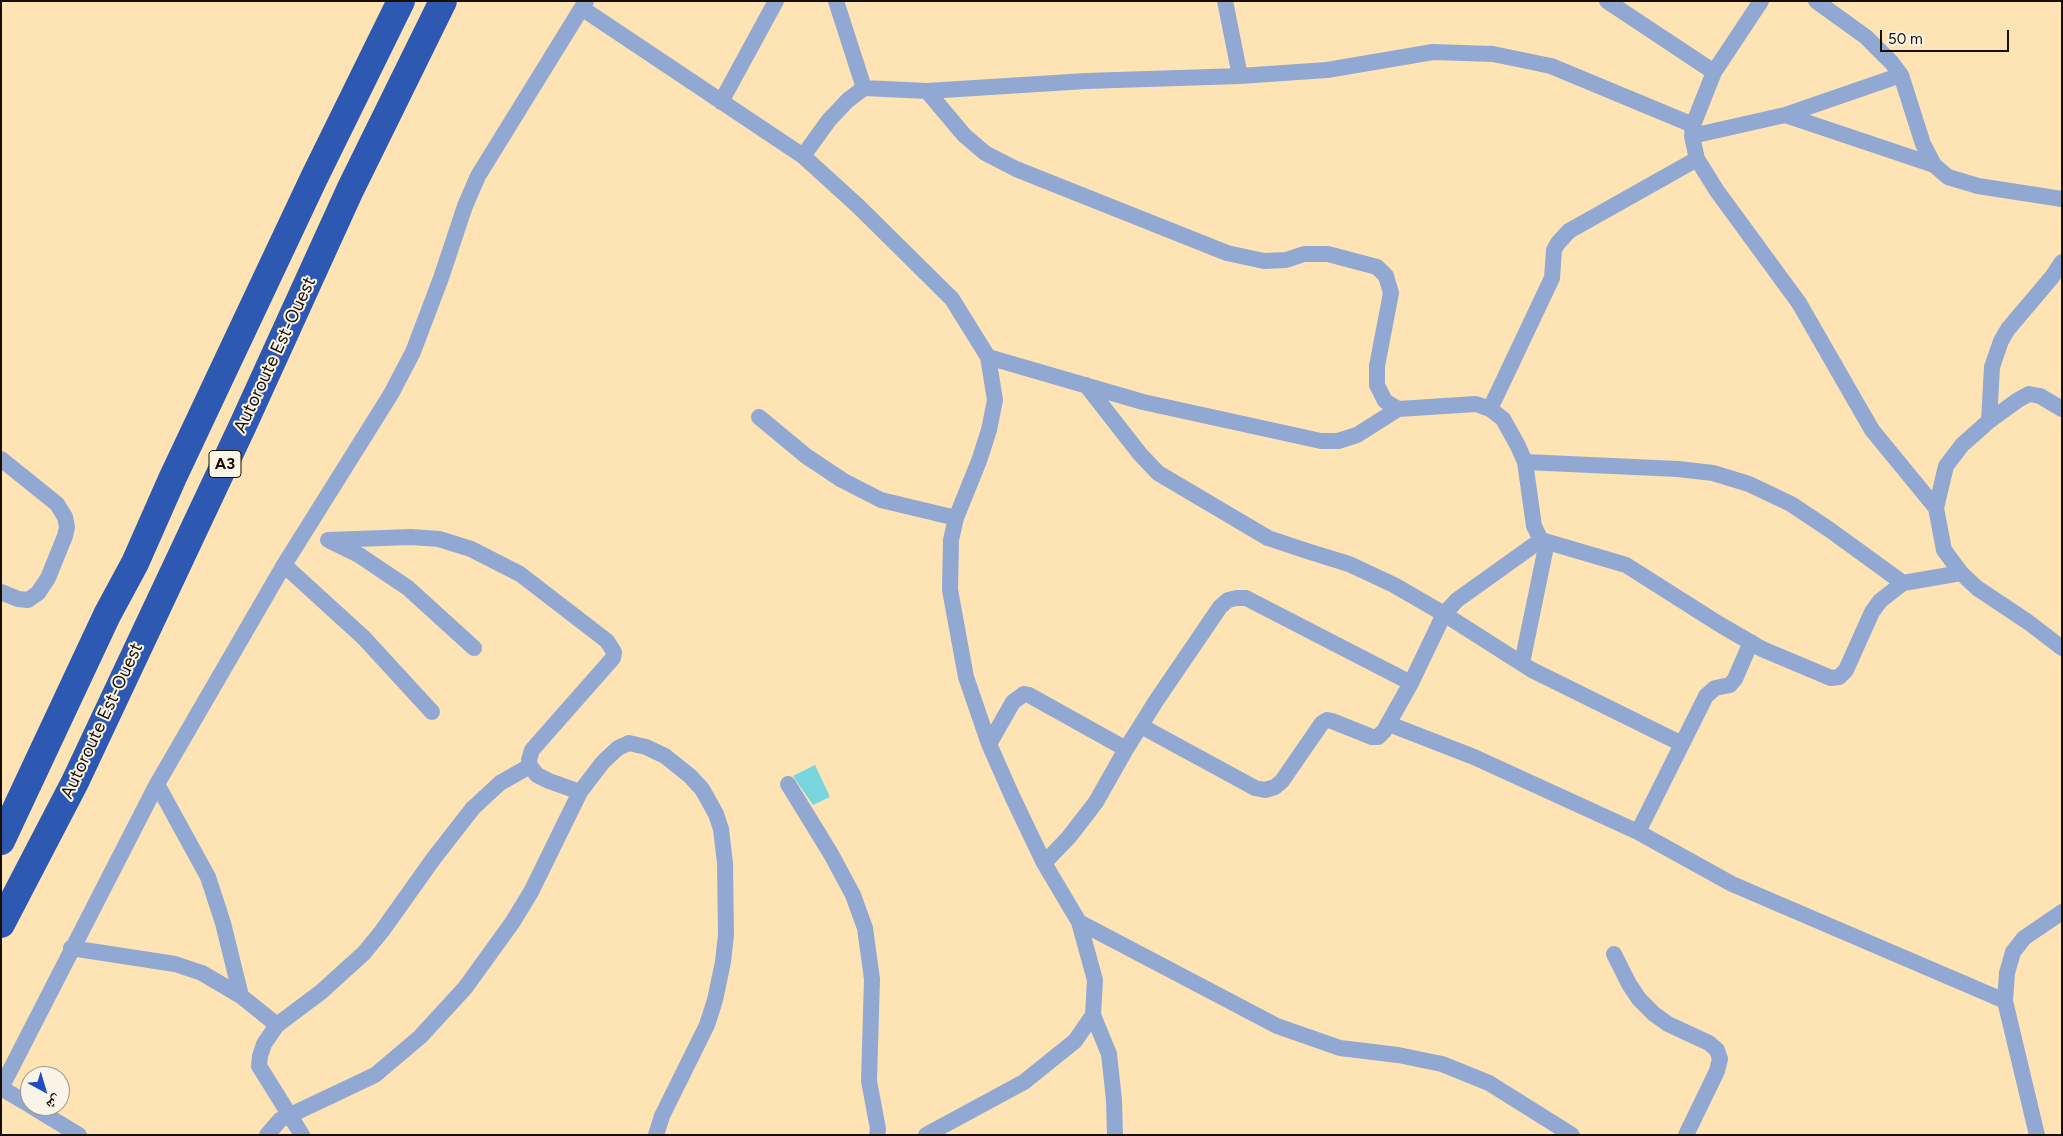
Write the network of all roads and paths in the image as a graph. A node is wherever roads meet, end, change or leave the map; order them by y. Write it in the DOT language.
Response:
graph roads {
  1 [pos="401,1"];
  2 [pos="443,1"];
  3 [pos="776,1"];
  4 [pos="836,1"];
  5 [pos="1225,1"];
  6 [pos="1607,1"];
  7 [pos="1761,1"];
  8 [pos="1816,1"];
  9 [pos="584,5"];
  10 [pos="1714,72"];
  11 [pos="1240,76"];
  12 [pos="1901,76"];
  13 [pos="864,88"];
  14 [pos="927,91"];
  15 [pos="721,102"];
  16 [pos="1785,115"];
  17 [pos="1693,130"];
  18 [pos="803,156"];
  19 [pos="1697,159"];
  20 [pos="1934,165"];
  21 [pos="2062,199"];
  22 [pos="2062,262"];
  23 [pos="988,357"];
  24 [pos="1086,385"];
  25 [pos="1398,409"];
  26 [pos="1490,409"];
  27 [pos="2062,409"];
  28 [pos="759,417"];
  29 [pos="1989,421"];
  30 [pos="1,459"];
  31 [pos="1525,462"];
  32 [pos="1936,508"];
  33 [pos="956,518"];
  34 [pos="306,530"];
  35 [pos="328,540"];
  36 [pos="1544,541"];
  37 [pos="284,565"];
  38 [pos="1961,573"];
  39 [pos="1903,584"];
  40 [pos="1,592"];
  41 [pos="1444,614"];
  42 [pos="1752,642"];
  43 [pos="474,648"];
  44 [pos="2062,648"];
  45 [pos="1522,663"];
  46 [pos="1411,683"];
  47 [pos="432,712"];
  48 [pos="1389,724"];
  49 [pos="1141,726"];
  50 [pos="989,744"];
  51 [pos="1682,744"];
  52 [pos="1126,749"];
  53 [pos="530,766"];
  54 [pos="156,784"];
  55 [pos="788,784"];
  56 [pos="580,792"];
  57 [pos="1638,832"];
  58 [pos="1,841"];
  59 [pos="1044,863"];
  60 [pos="2062,912"];
  61 [pos="1079,922"];
  62 [pos="1,924"];
  63 [pos="71,948"];
  64 [pos="1614,954"];
  65 [pos="241,996"];
  66 [pos="2005,1001"];
  67 [pos="1093,1015"];
  68 [pos="277,1025"];
  69 [pos="1,1088"];
  70 [pos="20,1099"];
  71 [pos="291,1115"];
  72 [pos="48,1116"];
  73 [pos="79,1135"];
  74 [pos="267,1135"];
  75 [pos="302,1135"];
  76 [pos="656,1135"];
  77 [pos="877,1135"];
  78 [pos="926,1135"];
  79 [pos="1115,1135"];
  80 [pos="1572,1135"];
  81 [pos="1686,1135"];
  82 [pos="2037,1135"];
  1 -- 58 [label="highway, A3"];
  2 -- 62 [label="highway, Autoroute Est-Ouest / A3"];
  3 -- 15 [label="street"];
  4 -- 13 [label="street"];
  5 -- 11 [label="street"];
  6 -- 10 [label="street"];
  7 -- 10 [label="street"];
  8 -- 12 [label="street"];
  9 -- 15 [label="street"];
  9 -- 34 [label="street"];
  10 -- 17 [label="street"];
  11 -- 14 [label="street"];
  11 -- 17 [label="street"];
  12 -- 16 [label="street"];
  12 -- 20 [label="street"];
  13 -- 14 [label="street"];
  13 -- 18 [label="street"];
  14 -- 25 [label="street"];
  15 -- 18 [label="street"];
  16 -- 17 [label="street"];
  16 -- 20 [label="street"];
  17 -- 19 [label="street"];
  18 -- 23 [label="street"];
  19 -- 26 [label="street"];
  19 -- 32 [label="street"];
  20 -- 21 [label="street"];
  22 -- 29 [label="street"];
  23 -- 24 [label="street"];
  23 -- 33 [label="street"];
  24 -- 25 [label="street"];
  24 -- 41 [label="street"];
  25 -- 26 [label="street"];
  26 -- 31 [label="street"];
  27 -- 29 [label="street"];
  28 -- 33 [label="street"];
  29 -- 32 [label="street"];
  30 -- 40 [label="street"];
  31 -- 36 [label="street"];
  31 -- 39 [label="street"];
  32 -- 38 [label="street"];
  33 -- 50 [label="street"];
  34 -- 35 [label="street"];
  34 -- 37 [label="street"];
  35 -- 43 [label="street"];
  35 -- 53 [label="street"];
  36 -- 41 [label="street"];
  36 -- 42 [label="street"];
  36 -- 45 [label="street"];
  37 -- 47 [label="street"];
  37 -- 54 [label="street"];
  38 -- 39 [label="street"];
  38 -- 44 [label="street"];
  39 -- 42 [label="street"];
  41 -- 45 [label="street"];
  41 -- 46 [label="street"];
  42 -- 51 [label="street"];
  45 -- 51 [label="street"];
  46 -- 48 [label="street"];
  46 -- 49 [label="street"];
  48 -- 49 [label="street"];
  48 -- 57 [label="street"];
  49 -- 52 [label="street"];
  50 -- 52 [label="street"];
  50 -- 59 [label="street"];
  51 -- 57 [label="street"];
  52 -- 59 [label="street"];
  53 -- 56 [label="street"];
  53 -- 68 [label="street"];
  54 -- 63 [label="street"];
  54 -- 65 [label="street"];
  55 -- 77 [label="street"];
  56 -- 71 [label="street"];
  56 -- 76 [label="street"];
  57 -- 66 [label="street"];
  59 -- 61 [label="street"];
  60 -- 66 [label="street"];
  61 -- 67 [label="street"];
  61 -- 80 [label="street"];
  63 -- 65 [label="street"];
  63 -- 69 [label="street"];
  64 -- 81 [label="street"];
  65 -- 68 [label="street"];
  66 -- 82 [label="street"];
  67 -- 78 [label="street"];
  67 -- 79 [label="street"];
  68 -- 71 [label="street"];
  69 -- 70 [label="street"];
  71 -- 74 [label="street"];
  71 -- 75 [label="street"];
  72 -- 73 [label="street"];
}
